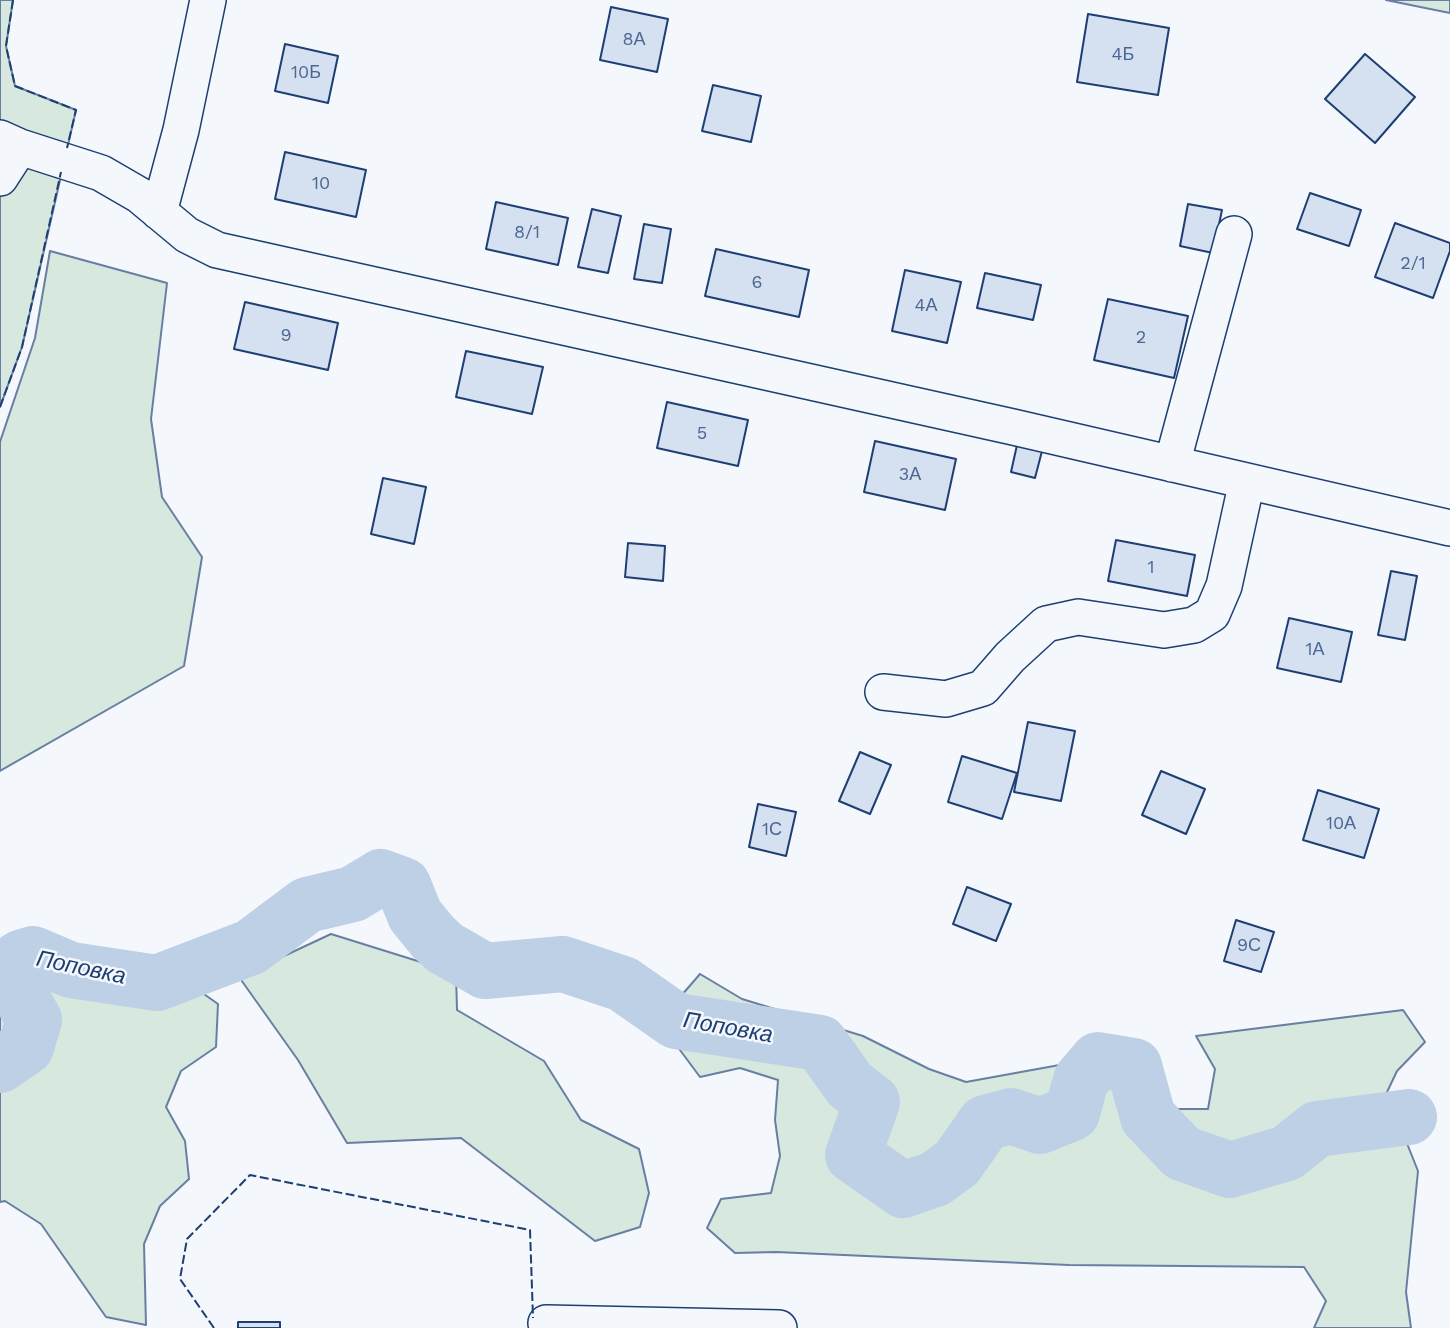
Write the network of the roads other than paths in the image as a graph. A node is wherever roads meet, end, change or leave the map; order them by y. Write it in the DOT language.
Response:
graph roads {
  1 [pos="208,0"];
  2 [pos="0,115"];
  3 [pos="10,143"];
  4 [pos="0,178"];
  5 [pos="159,212"];
  6 [pos="1234,233"];
  7 [pos="1172,464"];
  8 [pos="1247,481"];
  9 [pos="1450,528"];
  10 [pos="883,692"];
  11 [pos="546,1323"];
  12 [pos="779,1328"];
  1 -- 5 [label="street"];
  2 -- 3 [label="street"];
  3 -- 4 [label="street"];
  3 -- 5 [label="street"];
  5 -- 7 [label="street"];
  6 -- 7 [label="street"];
  7 -- 8 [label="street"];
  8 -- 9 [label="street"];
  8 -- 10 [label="street"];
  11 -- 12 [label="street"];
}
